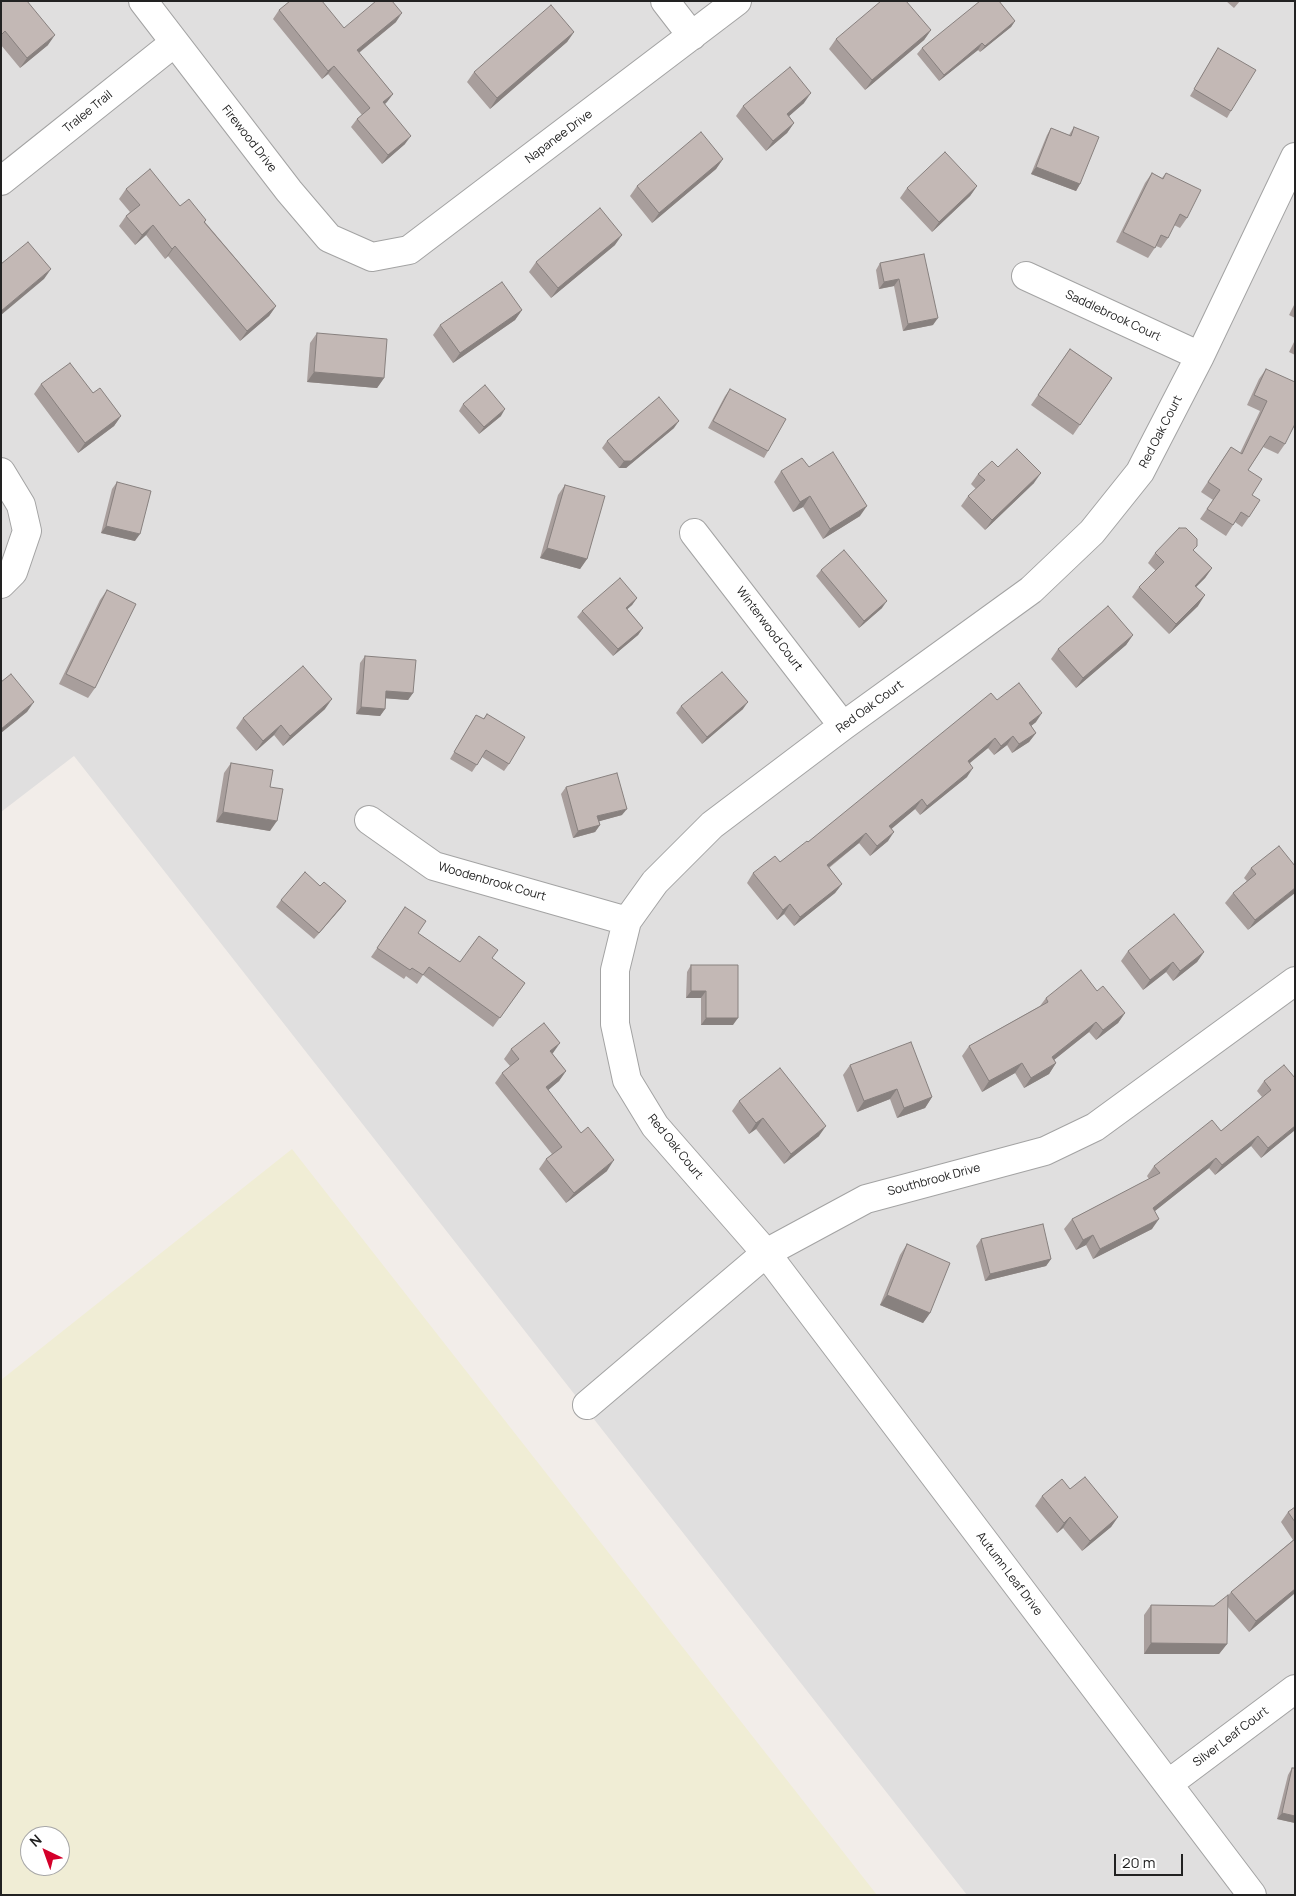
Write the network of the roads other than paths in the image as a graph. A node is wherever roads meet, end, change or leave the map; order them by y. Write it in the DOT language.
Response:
graph roads {
  1 [pos="143,1"];
  2 [pos="665,1"];
  3 [pos="737,1"];
  4 [pos="692,36"];
  5 [pos="174,43"];
  6 [pos="1295,157"];
  7 [pos="1,181"];
  8 [pos="372,257"];
  9 [pos="1026,276"];
  10 [pos="1200,356"];
  11 [pos="1,472"];
  12 [pos="694,533"];
  13 [pos="1,584"];
  14 [pos="843,726"];
  15 [pos="369,820"];
  16 [pos="627,921"];
  17 [pos="1295,981"];
  18 [pos="766,1253"];
  19 [pos="587,1404"];
  20 [pos="1295,1689"];
  21 [pos="1168,1784"];
  22 [pos="1252,1895"];
  1 -- 5 [label="street, Firewood Drive"];
  2 -- 4 [label="street"];
  3 -- 4 [label="street, Napanee Drive"];
  4 -- 8 [label="street, Napanee Drive"];
  5 -- 7 [label="street, Tralee Trail"];
  5 -- 8 [label="street, Firewood Drive"];
  6 -- 10 [label="street, Red Oak Court"];
  9 -- 10 [label="street, Saddlebrook Court"];
  10 -- 14 [label="street, Red Oak Court"];
  11 -- 13 [label="street"];
  12 -- 14 [label="street, Winterwood Court"];
  14 -- 16 [label="street, Red Oak Court"];
  15 -- 16 [label="street, Woodenbrook Court"];
  16 -- 18 [label="street, Red Oak Court"];
  17 -- 18 [label="street, Southbrook Drive"];
  18 -- 19 [label="street, Southbrook Drive"];
  18 -- 21 [label="street, Autumn Leaf Drive"];
  20 -- 21 [label="street, Silver Leaf Court"];
  21 -- 22 [label="street, Autumn Leaf Drive"];
}
